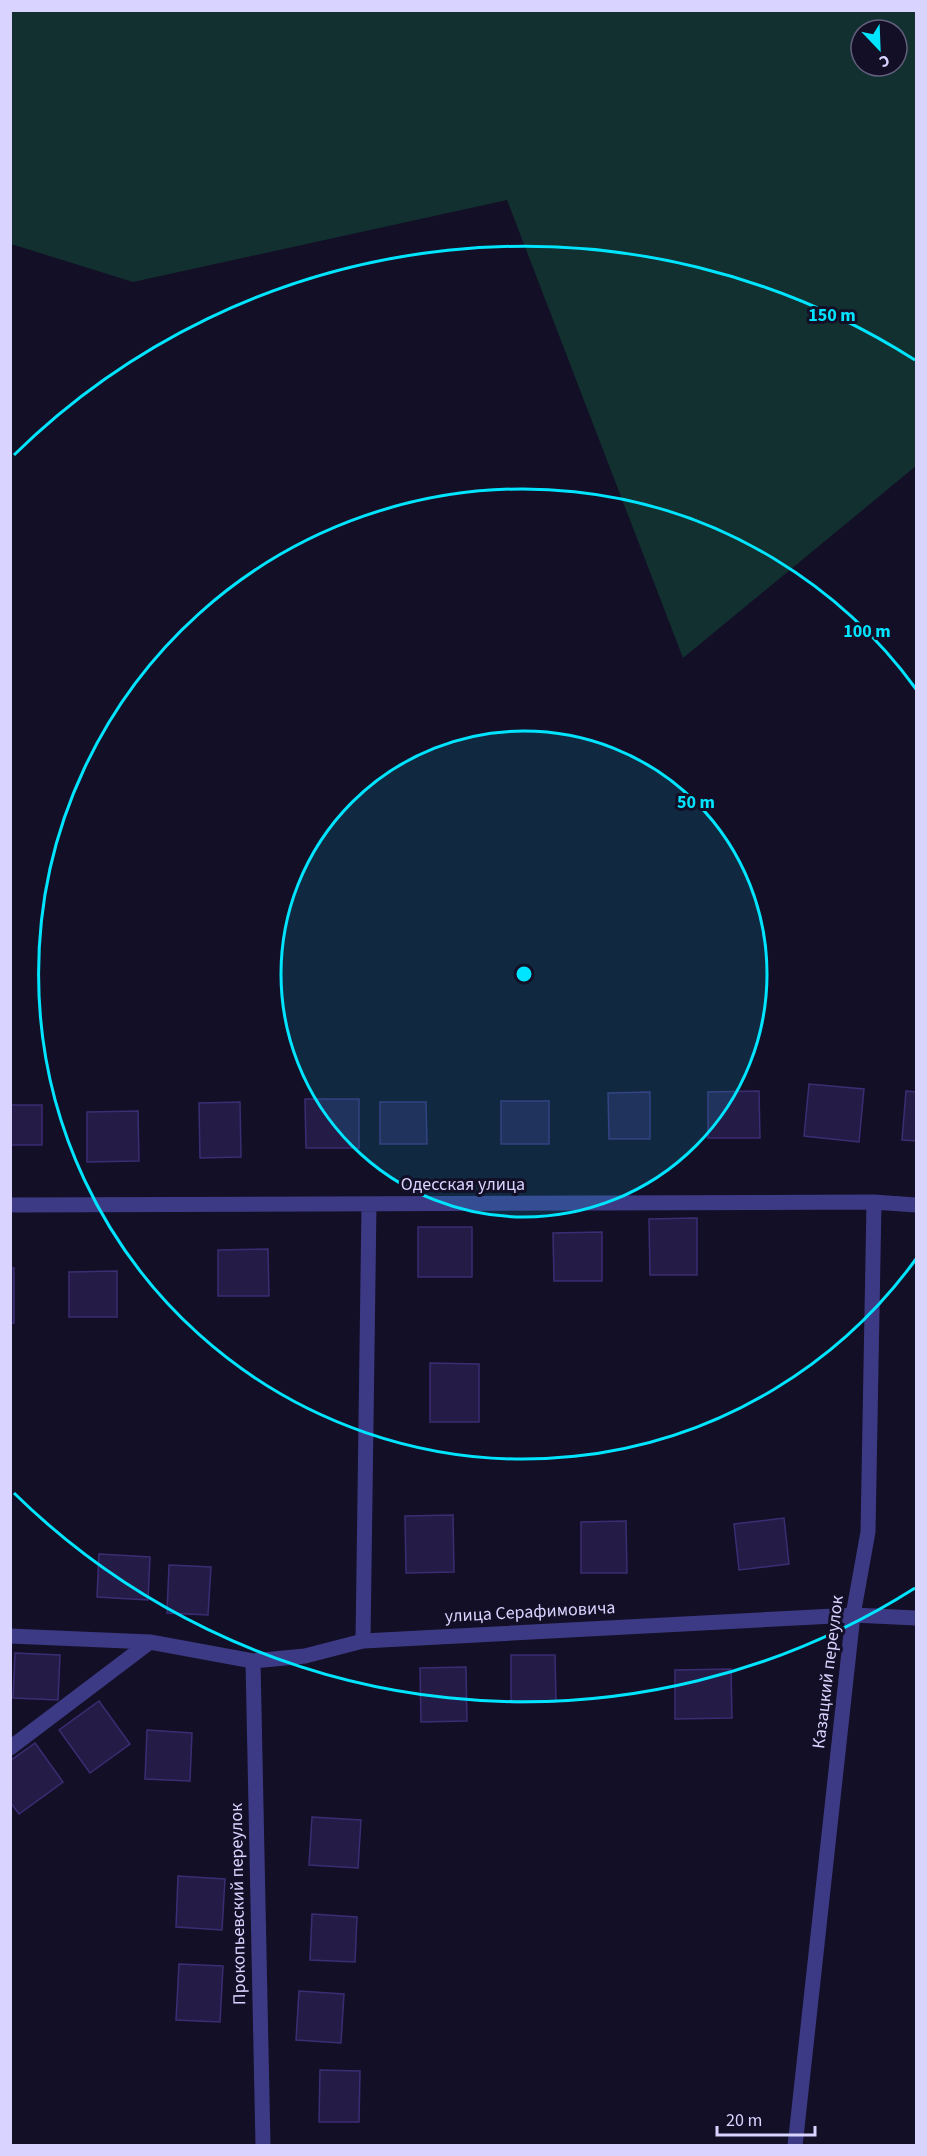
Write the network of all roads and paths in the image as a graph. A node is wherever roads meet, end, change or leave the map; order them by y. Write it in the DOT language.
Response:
graph roads {
  1 [pos="874,1202"];
  2 [pos="369,1204"];
  3 [pos="10,1205"];
  4 [pos="916,1205"];
  5 [pos="853,1615"];
  6 [pos="916,1618"];
  7 [pos="10,1636"];
  8 [pos="363,1641"];
  9 [pos="150,1642"];
  10 [pos="253,1661"];
  11 [pos="10,1748"];
  12 [pos="263,2145"];
  13 [pos="795,2145"];
  1 -- 2 [label="street, Одесская улица"];
  1 -- 4 [label="street, Одесская улица"];
  1 -- 5 [label="street, Казацкий переулок"];
  2 -- 3 [label="street, Одесская улица"];
  2 -- 8 [label="street"];
  5 -- 6 [label="street, улица Серафимовича"];
  5 -- 8 [label="street, улица Серафимовича"];
  5 -- 13 [label="street, Казацкий переулок"];
  7 -- 9 [label="street, улица Серафимовича"];
  8 -- 10 [label="street, улица Серафимовича"];
  9 -- 10 [label="street, улица Серафимовича"];
  9 -- 11 [label="street"];
  10 -- 12 [label="street, Прокопьевский переулок"];
}
